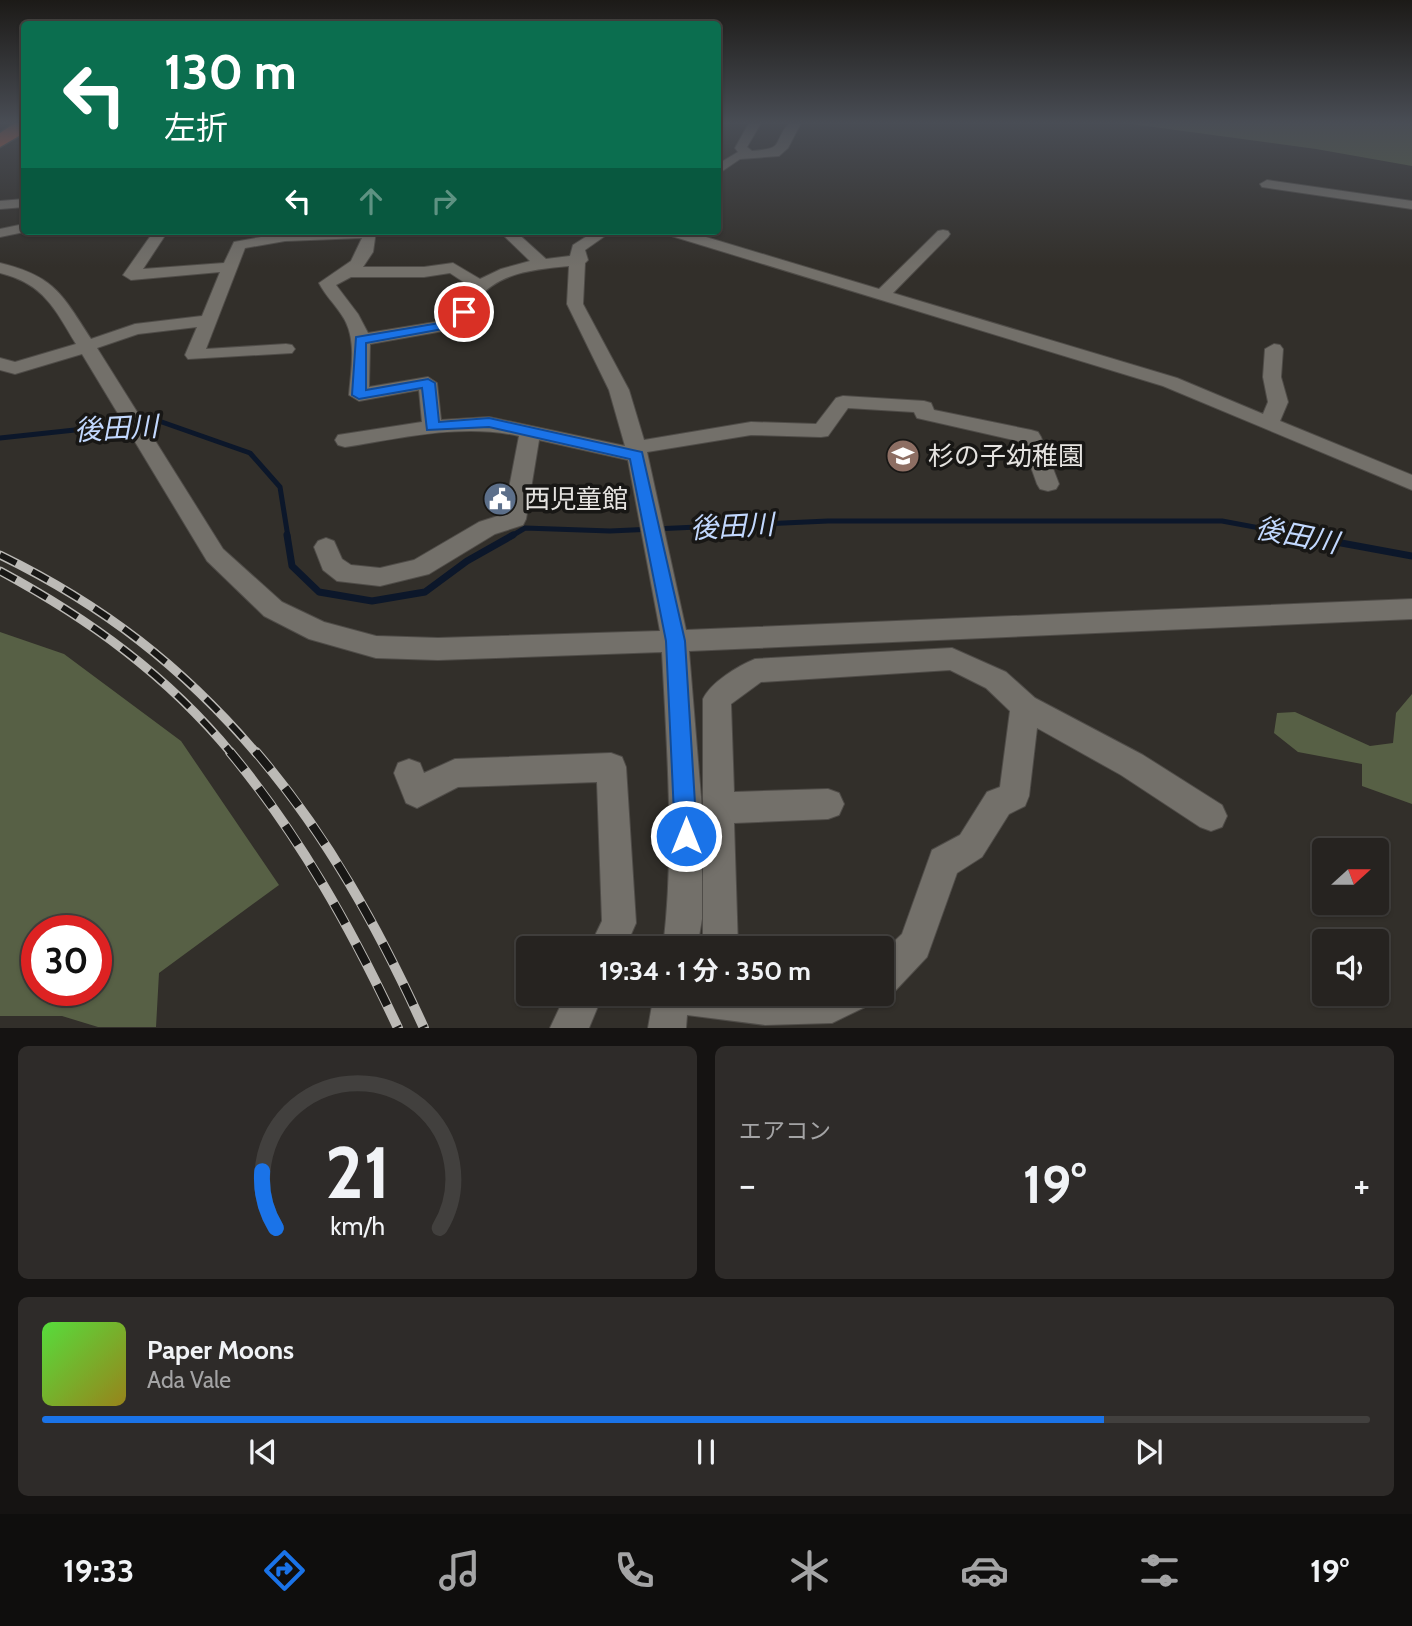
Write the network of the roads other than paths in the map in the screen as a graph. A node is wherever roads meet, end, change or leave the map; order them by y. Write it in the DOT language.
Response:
graph roads {
  1 [pos="1267,184"];
  2 [pos="21,203"];
  3 [pos="0,205"];
  4 [pos="1412,205"];
  5 [pos="21,229"];
  6 [pos="0,233"];
  7 [pos="943,234"];
  8 [pos="158,235"];
  9 [pos="281,235"];
  10 [pos="370,235"];
  11 [pos="510,235"];
  12 [pos="599,235"];
  13 [pos="683,235"];
  14 [pos="580,260"];
  15 [pos="541,263"];
  16 [pos="229,267"];
  17 [pos="0,268"];
  18 [pos="350,272"];
  19 [pos="481,287"];
  20 [pos="882,295"];
  21 [pos="208,320"];
  22 [pos="360,340"];
  23 [pos="84,345"];
  24 [pos="286,349"];
  25 [pos="1274,349"];
  26 [pos="0,364"];
  27 [pos="1269,424"];
  28 [pos="432,427"];
  29 [pos="530,430"];
  30 [pos="345,440"];
  31 [pos="636,452"];
  32 [pos="1048,484"];
  33 [pos="1412,484"];
  34 [pos="326,547"];
  35 [pos="1412,609"];
  36 [pos="675,641"];
  37 [pos="1025,707"];
  38 [pos="409,773"];
  39 [pos="828,804"];
  40 [pos="718,808"];
  41 [pos="1211,816"];
  42 [pos="613,936"];
  43 [pos="682,936"];
  44 [pos="720,936"];
  45 [pos="894,966"];
  46 [pos="579,1006"];
  47 [pos="760,1006"];
  48 [pos="798,1006"];
  49 [pos="569,1027"];
  1 -- 4 [label="street"];
  2 -- 3 [label="street"];
  5 -- 6 [label="street"];
  7 -- 20 [label="street"];
  8 -- 16 [label="street"];
  9 -- 16 [label="street"];
  10 -- 18 [label="street"];
  11 -- 15 [label="street"];
  12 -- 14 [label="street"];
  13 -- 20 [label="street"];
  14 -- 15 [label="street"];
  14 -- 31 [label="street"];
  15 -- 19 [label="street"];
  16 -- 21 [label="street"];
  17 -- 23 [label="street"];
  18 -- 19 [label="street"];
  18 -- 22 [label="street"];
  19 -- 22 [label="street"];
  20 -- 27 [label="street"];
  21 -- 23 [label="street"];
  21 -- 24 [label="street"];
  22 -- 28 [label="street"];
  23 -- 26 [label="street"];
  23 -- 36 [label="street"];
  25 -- 27 [label="street"];
  27 -- 33 [label="street"];
  28 -- 29 [label="street"];
  28 -- 30 [label="street"];
  29 -- 31 [label="street"];
  29 -- 34 [label="street"];
  31 -- 32 [label="street"];
  31 -- 36 [label="street"];
  35 -- 36 [label="street"];
  36 -- 43 [label="street"];
  37 -- 40 [label="street"];
  37 -- 41 [label="street"];
  37 -- 45 [label="street"];
  38 -- 42 [label="street"];
  39 -- 40 [label="street"];
  40 -- 44 [label="street"];
  46 -- 49 [label="street"];
  47 -- 48 [label="street"];
}
